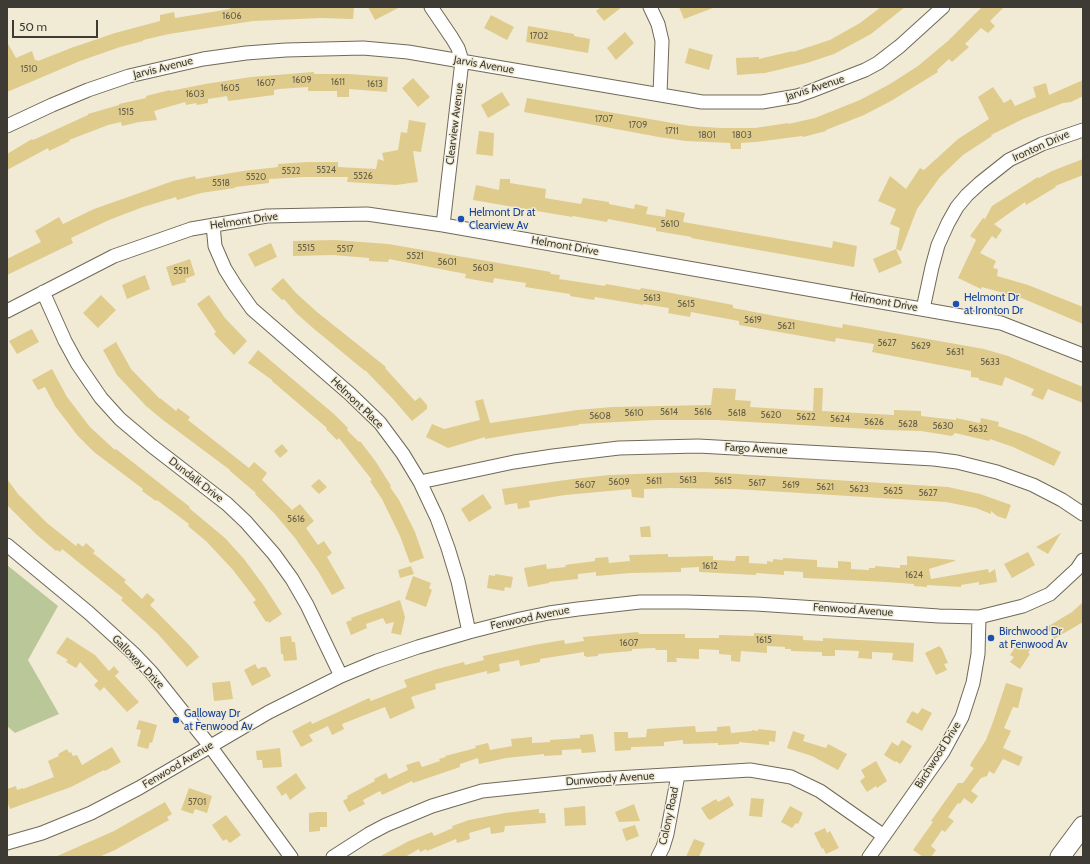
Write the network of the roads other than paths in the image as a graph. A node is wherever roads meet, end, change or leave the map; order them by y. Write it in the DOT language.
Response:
graph roads {
  1 [pos="431,7"];
  2 [pos="650,7"];
  3 [pos="943,7"];
  4 [pos="462,61"];
  5 [pos="660,94"];
  6 [pos="7,126"];
  7 [pos="1083,130"];
  8 [pos="213,225"];
  9 [pos="443,225"];
  10 [pos="43,292"];
  11 [pos="923,309"];
  12 [pos="7,311"];
  13 [pos="1083,355"];
  14 [pos="420,482"];
  15 [pos="1083,514"];
  16 [pos="7,545"];
  17 [pos="1083,560"];
  18 [pos="979,617"];
  19 [pos="470,632"];
  20 [pos="340,676"];
  21 [pos="210,746"];
  22 [pos="678,775"];
  23 [pos="1083,826"];
  24 [pos="884,836"];
  25 [pos="7,843"];
  26 [pos="291,857"];
  27 [pos="333,857"];
  28 [pos="658,857"];
  29 [pos="869,857"];
  30 [pos="1060,857"];
  1 -- 4 [label="street, Clearview Avenue"];
  2 -- 5 [label="street"];
  3 -- 5 [label="street, Jarvis Avenue"];
  4 -- 5 [label="street, Jarvis Avenue"];
  4 -- 6 [label="street, Jarvis Avenue"];
  4 -- 9 [label="street, Clearview Avenue"];
  7 -- 11 [label="street, Ironton Drive"];
  8 -- 9 [label="street, Helmont Drive"];
  8 -- 10 [label="street, Helmont Drive"];
  8 -- 14 [label="street, Helmont Place"];
  9 -- 11 [label="street, Helmont Drive"];
  10 -- 12 [label="street, Helmont Drive"];
  10 -- 20 [label="street, Dundalk Drive"];
  11 -- 13 [label="street, Helmont Drive"];
  14 -- 15 [label="street, Fargo Avenue"];
  14 -- 19 [label="street, Helmont Place"];
  16 -- 21 [label="street, Galloway Drive"];
  17 -- 18 [label="street, Fenwood Avenue"];
  18 -- 19 [label="street, Fenwood Avenue"];
  18 -- 24 [label="street, Birchwood Drive"];
  19 -- 20 [label="street, Fenwood Avenue"];
  20 -- 21 [label="street, Fenwood Avenue"];
  21 -- 25 [label="street, Fenwood Avenue"];
  21 -- 26 [label="street, Galloway Drive"];
  22 -- 24 [label="street, Dunwoody Avenue"];
  22 -- 27 [label="street, Dunwoody Avenue"];
  22 -- 28 [label="street, Colony Road"];
  23 -- 30 [label="highway"];
  24 -- 29 [label="street, Birchwood Drive"];
}
